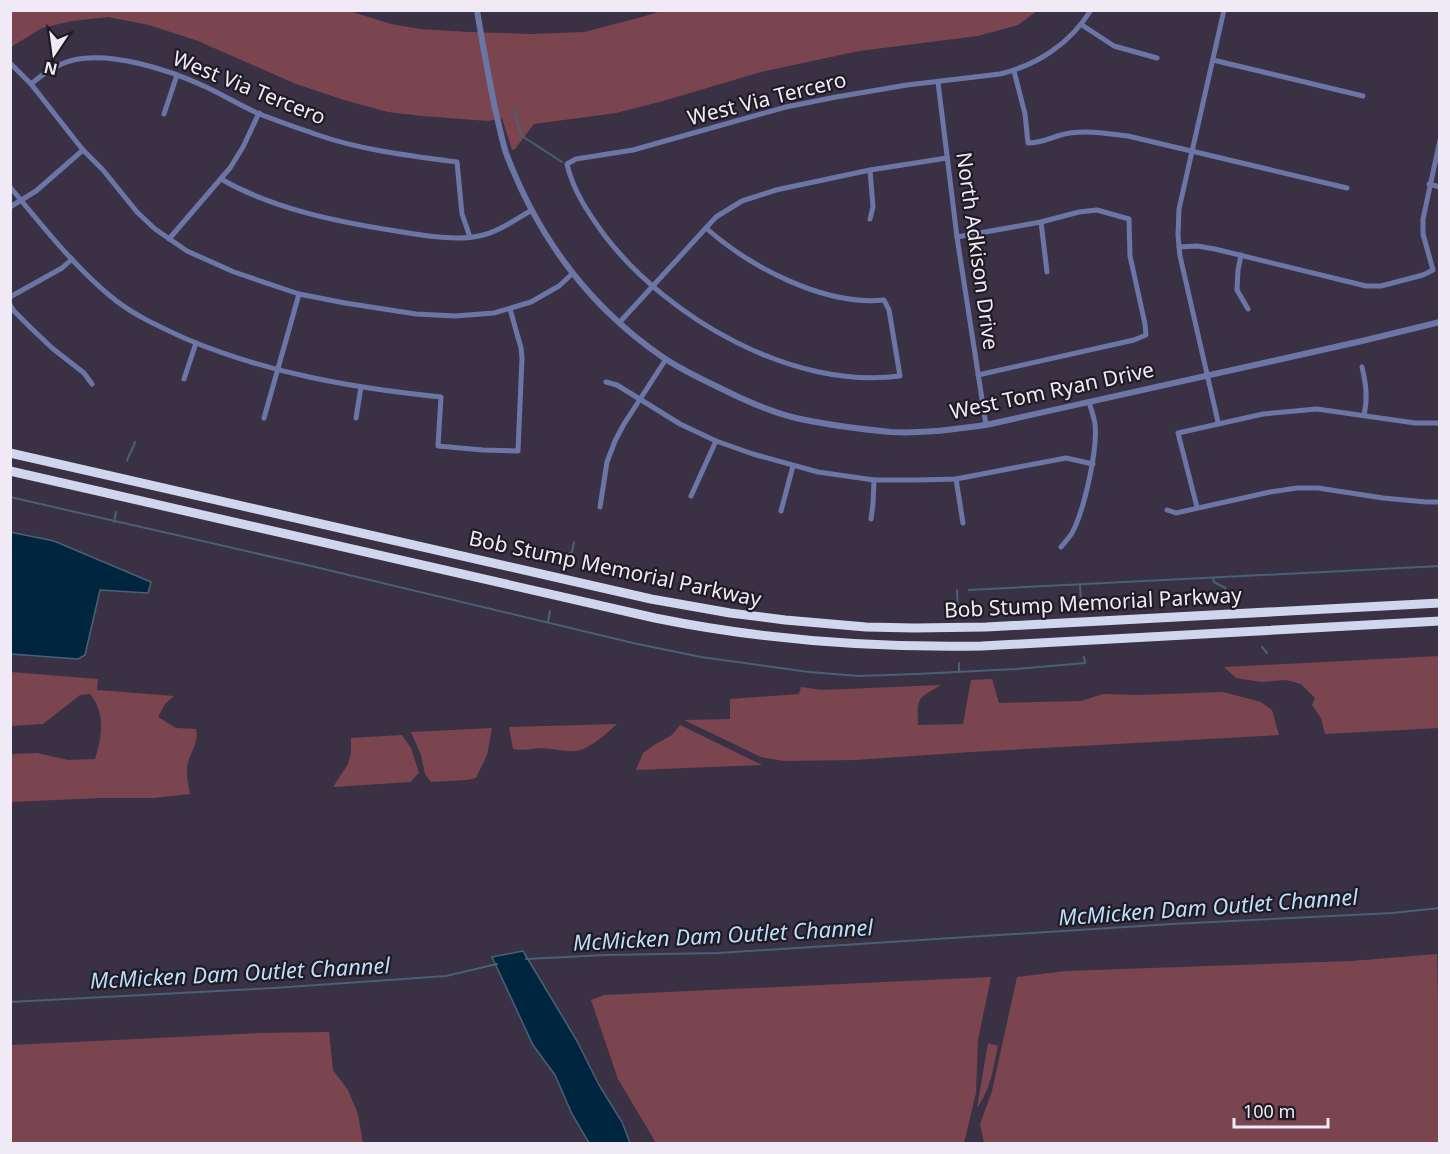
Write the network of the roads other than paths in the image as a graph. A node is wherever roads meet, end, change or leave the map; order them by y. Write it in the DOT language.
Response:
graph roads {
  1 [pos="477,10"];
  2 [pos="1091,10"];
  3 [pos="1224,10"];
  4 [pos="1082,25"];
  5 [pos="1157,58"];
  6 [pos="1213,60"];
  7 [pos="10,63"];
  8 [pos="1014,71"];
  9 [pos="177,75"];
  10 [pos="938,82"];
  11 [pos="31,84"];
  12 [pos="1362,96"];
  13 [pos="259,113"];
  14 [pos="164,114"];
  15 [pos="1440,140"];
  16 [pos="83,150"];
  17 [pos="1193,152"];
  18 [pos="947,158"];
  19 [pos="870,170"];
  20 [pos="221,179"];
  21 [pos="1429,184"];
  22 [pos="10,187"];
  23 [pos="1440,187"];
  24 [pos="1347,188"];
  25 [pos="21,200"];
  26 [pos="10,207"];
  27 [pos="532,210"];
  28 [pos="870,219"];
  29 [pos="1041,222"];
  30 [pos="706,228"];
  31 [pos="470,237"];
  32 [pos="957,237"];
  33 [pos="169,239"];
  34 [pos="1179,247"];
  35 [pos="1241,255"];
  36 [pos="72,259"];
  37 [pos="1047,272"];
  38 [pos="572,274"];
  39 [pos="653,286"];
  40 [pos="299,294"];
  41 [pos="10,297"];
  42 [pos="10,305"];
  43 [pos="510,309"];
  44 [pos="1248,309"];
  45 [pos="1440,322"];
  46 [pos="619,323"];
  47 [pos="196,343"];
  48 [pos="666,360"];
  49 [pos="1362,367"];
  50 [pos="278,370"];
  51 [pos="978,375"];
  52 [pos="1207,375"];
  53 [pos="184,379"];
  54 [pos="606,382"];
  55 [pos="92,384"];
  56 [pos="360,387"];
  57 [pos="640,400"];
  58 [pos="1089,402"];
  59 [pos="1364,415"];
  60 [pos="264,418"];
  61 [pos="356,418"];
  62 [pos="1218,422"];
  63 [pos="1440,423"];
  64 [pos="986,425"];
  65 [pos="716,441"];
  66 [pos="10,453"];
  67 [pos="1092,464"];
  68 [pos="793,466"];
  69 [pos="10,471"];
  70 [pos="956,479"];
  71 [pos="874,480"];
  72 [pos="691,496"];
  73 [pos="1440,501"];
  74 [pos="600,507"];
  75 [pos="1197,507"];
  76 [pos="1167,510"];
  77 [pos="781,511"];
  78 [pos="871,519"];
  79 [pos="963,523"];
  80 [pos="1061,547"];
  81 [pos="1440,603"];
  82 [pos="1440,621"];
  1 -- 27 [label="street, West Tom Ryan Drive"];
  2 -- 4 [label="street, West Via Tercero"];
  3 -- 6 [label="street"];
  4 -- 5 [label="street"];
  4 -- 8 [label="street, West Via Tercero"];
  6 -- 12 [label="street"];
  6 -- 17 [label="street"];
  7 -- 11 [label="street"];
  8 -- 10 [label="street, West Via Tercero"];
  8 -- 17 [label="street"];
  9 -- 11 [label="street, West Via Tercero"];
  9 -- 13 [label="street, West Via Tercero"];
  9 -- 14 [label="street"];
  10 -- 18 [label="street, North Adkison Drive"];
  10 -- 39 [label="street, West Via Tercero"];
  11 -- 16 [label="street"];
  13 -- 20 [label="street"];
  13 -- 31 [label="street, West Via Tercero"];
  15 -- 21 [label="street"];
  16 -- 25 [label="street"];
  16 -- 33 [label="street"];
  17 -- 24 [label="street"];
  17 -- 34 [label="street"];
  18 -- 19 [label="street"];
  18 -- 32 [label="street, North Adkison Drive"];
  19 -- 28 [label="street"];
  19 -- 30 [label="street"];
  20 -- 31 [label="street"];
  20 -- 33 [label="street"];
  21 -- 23 [label="street"];
  21 -- 35 [label="street"];
  22 -- 25 [label="street"];
  25 -- 26 [label="street"];
  25 -- 36 [label="street"];
  27 -- 31 [label="street"];
  27 -- 38 [label="street, West Tom Ryan Drive"];
  29 -- 32 [label="street"];
  29 -- 37 [label="street"];
  29 -- 51 [label="street"];
  30 -- 39 [label="street"];
  30 -- 39 [label="street"];
  32 -- 51 [label="street, North Adkison Drive"];
  33 -- 40 [label="street"];
  34 -- 35 [label="street"];
  34 -- 52 [label="street"];
  35 -- 44 [label="street"];
  36 -- 41 [label="street"];
  36 -- 47 [label="street"];
  38 -- 43 [label="street"];
  38 -- 46 [label="street, West Tom Ryan Drive"];
  39 -- 46 [label="street"];
  40 -- 43 [label="street"];
  40 -- 50 [label="street"];
  42 -- 55 [label="street"];
  43 -- 56 [label="street"];
  45 -- 52 [label="street, West Tom Ryan Drive"];
  46 -- 48 [label="street, West Tom Ryan Drive"];
  47 -- 50 [label="street"];
  47 -- 53 [label="street"];
  48 -- 57 [label="street"];
  48 -- 64 [label="street, West Tom Ryan Drive"];
  49 -- 59 [label="street"];
  50 -- 56 [label="street"];
  50 -- 60 [label="street"];
  51 -- 64 [label="street, North Adkison Drive"];
  52 -- 58 [label="street, West Tom Ryan Drive"];
  52 -- 62 [label="street"];
  54 -- 57 [label="street"];
  56 -- 61 [label="street"];
  57 -- 65 [label="street"];
  57 -- 74 [label="street"];
  58 -- 64 [label="street, West Tom Ryan Drive"];
  58 -- 67 [label="street"];
  59 -- 62 [label="street"];
  59 -- 63 [label="street"];
  62 -- 75 [label="street"];
  65 -- 68 [label="street"];
  65 -- 72 [label="street"];
  66 -- 81 [label="highway, Bob Stump Memorial Parkway"];
  67 -- 70 [label="street"];
  67 -- 80 [label="street"];
  68 -- 71 [label="street"];
  68 -- 77 [label="street"];
  69 -- 82 [label="highway, Bob Stump Memorial Parkway"];
  70 -- 71 [label="street"];
  70 -- 79 [label="street"];
  71 -- 78 [label="street"];
  73 -- 75 [label="street"];
  75 -- 76 [label="street"];
}
